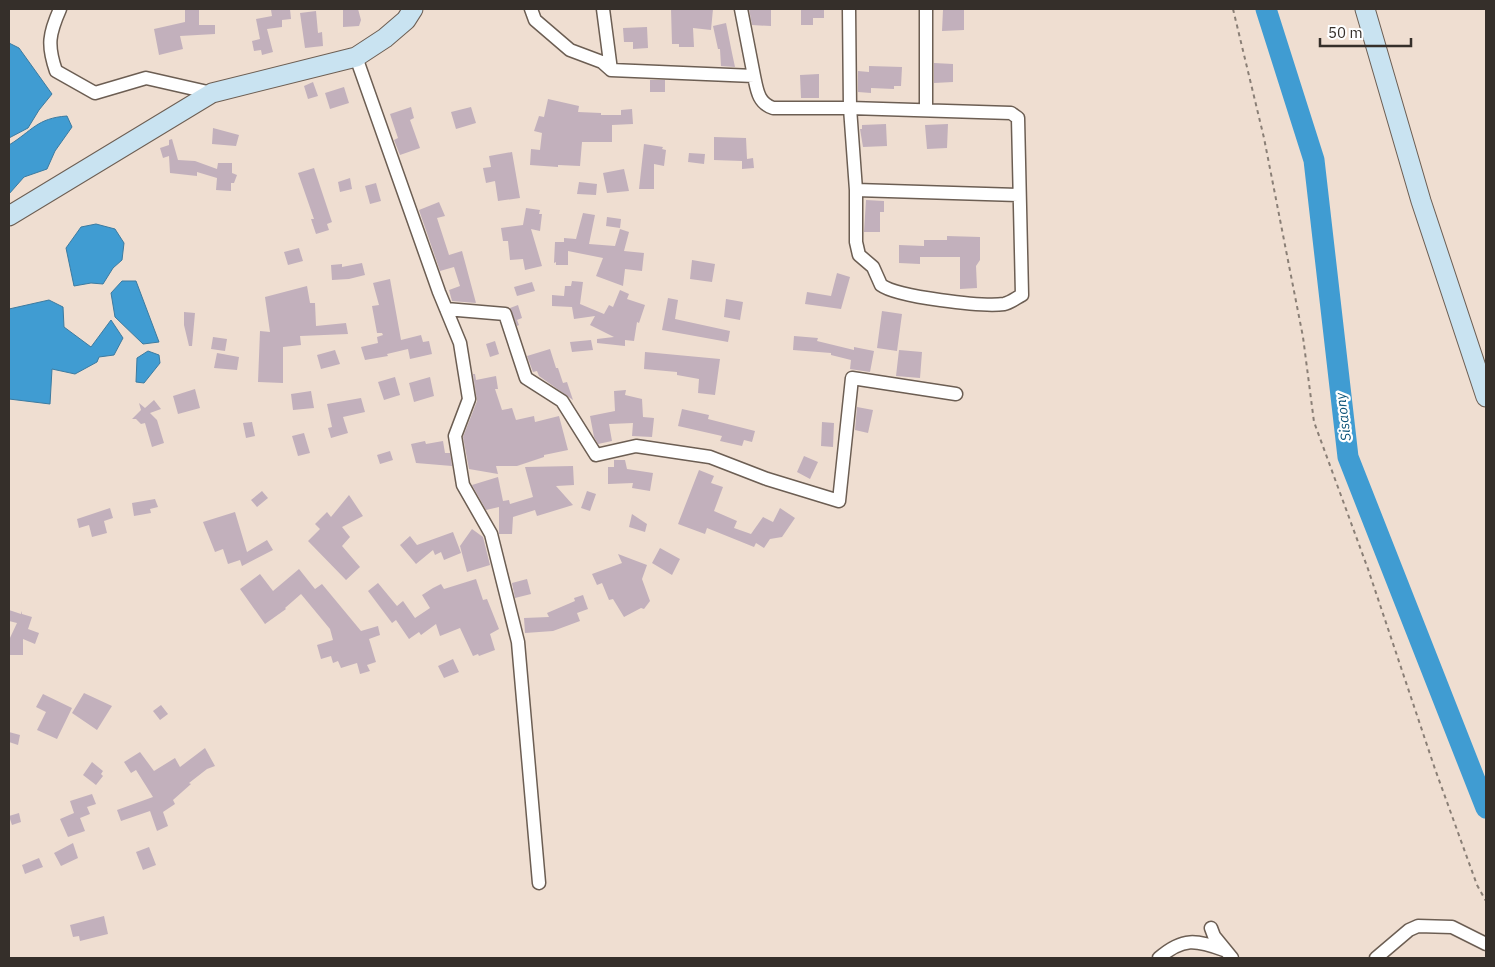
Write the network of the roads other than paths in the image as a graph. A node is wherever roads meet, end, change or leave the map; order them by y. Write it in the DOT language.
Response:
graph roads {
  1 [pos="60,9"];
  2 [pos="413,9"];
  3 [pos="531,9"];
  4 [pos="603,9"];
  5 [pos="741,9"];
  6 [pos="849,9"];
  7 [pos="926,9"];
  8 [pos="1365,9"];
  9 [pos="356,57"];
  10 [pos="611,70"];
  11 [pos="754,76"];
  12 [pos="212,94"];
  13 [pos="850,108"];
  14 [pos="926,110"];
  15 [pos="856,190"];
  16 [pos="1019,196"];
  17 [pos="9,216"];
  18 [pos="446,309"];
  19 [pos="956,394"];
  20 [pos="1486,397"];
  21 [pos="539,883"];
  22 [pos="1211,928"];
  23 [pos="1486,944"];
  24 [pos="1228,954"];
  25 [pos="1158,958"];
  26 [pos="1376,958"];
  1 -- 12 [label="street"];
  2 -- 9 [label="street"];
  3 -- 10 [label="street"];
  4 -- 10 [label="street"];
  5 -- 11 [label="street"];
  6 -- 13 [label="street"];
  7 -- 14 [label="street"];
  8 -- 20 [label="street"];
  9 -- 12 [label="street"];
  9 -- 18 [label="street"];
  10 -- 11 [label="street"];
  11 -- 13 [label="street"];
  12 -- 17 [label="street"];
  13 -- 14 [label="street"];
  13 -- 15 [label="street"];
  14 -- 16 [label="street"];
  15 -- 16 [label="street"];
  15 -- 16 [label="street"];
  18 -- 19 [label="street"];
  18 -- 21 [label="street"];
  22 -- 24 [label="street"];
  23 -- 26 [label="street"];
  24 -- 25 [label="street"];
}
